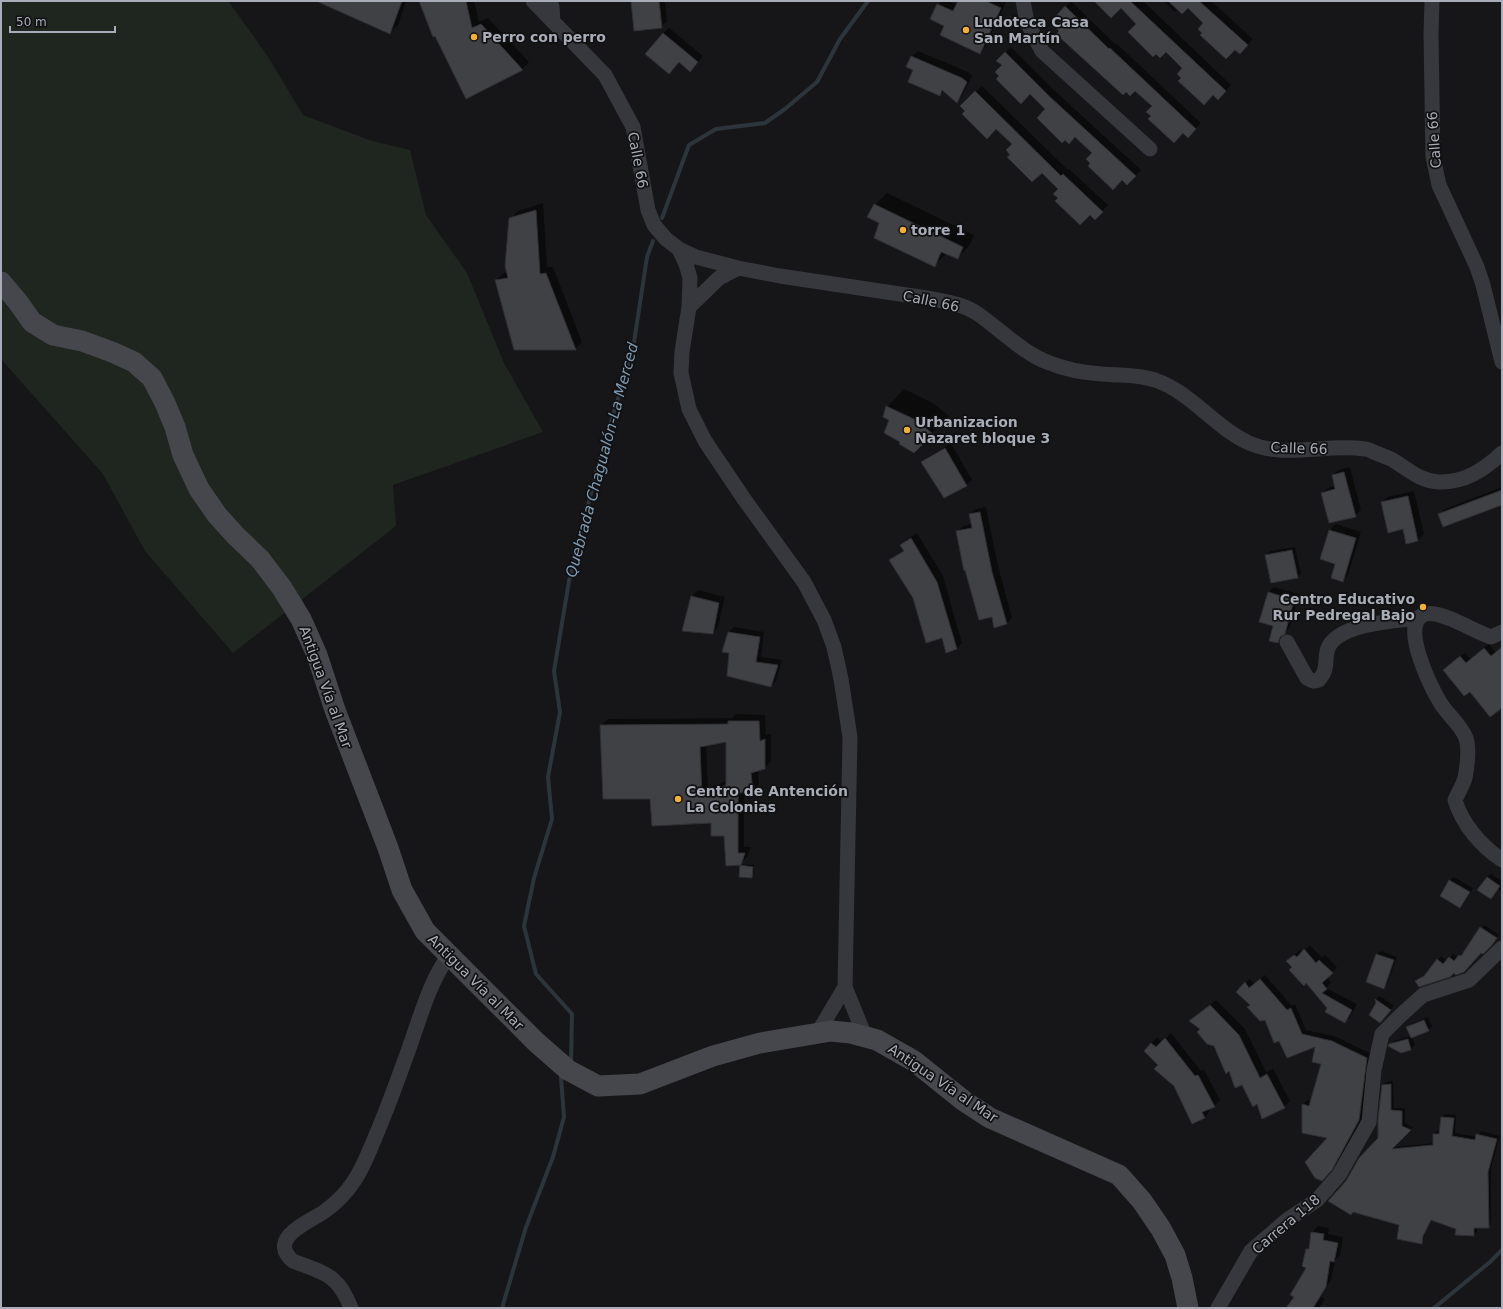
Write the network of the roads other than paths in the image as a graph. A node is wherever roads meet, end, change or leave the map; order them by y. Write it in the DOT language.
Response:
graph roads {
  1 [pos="533,1"];
  2 [pos="550,1"];
  3 [pos="1023,1"];
  4 [pos="1432,1"];
  5 [pos="553,22"];
  6 [pos="1150,149"];
  7 [pos="679,249"];
  8 [pos="738,268"];
  9 [pos="1,282"];
  10 [pos="689,307"];
  11 [pos="1502,362"];
  12 [pos="1502,453"];
  13 [pos="1419,618"];
  14 [pos="1502,632"];
  15 [pos="1287,642"];
  16 [pos="1502,860"];
  17 [pos="1502,948"];
  18 [pos="449,955"];
  19 [pos="845,987"];
  20 [pos="817,1034"];
  21 [pos="865,1036"];
  22 [pos="351,1308"];
  23 [pos="1188,1308"];
  24 [pos="1218,1308"];
  1 -- 5 [label="street, Calle 66"];
  2 -- 5 [label="street"];
  3 -- 6 [label="street"];
  4 -- 11 [label="street, Calle 66"];
  5 -- 7 [label="street, Calle 66"];
  7 -- 8 [label="street, Calle 66"];
  7 -- 10 [label="street"];
  8 -- 10 [label="street"];
  8 -- 12 [label="street, Calle 66"];
  9 -- 18 [label="main road, Antigua Vía al Mar"];
  10 -- 19 [label="street"];
  13 -- 14 [label="street"];
  13 -- 15 [label="street"];
  13 -- 16 [label="street"];
  17 -- 24 [label="street, Carrera 118"];
  18 -- 20 [label="main road, Antigua Vía al Mar"];
  18 -- 22 [label="street"];
  19 -- 20 [label="street"];
  19 -- 21 [label="street"];
  20 -- 21 [label="main road, Antigua Vía al Mar"];
  21 -- 23 [label="main road, Antigua Vía al Mar"];
}
